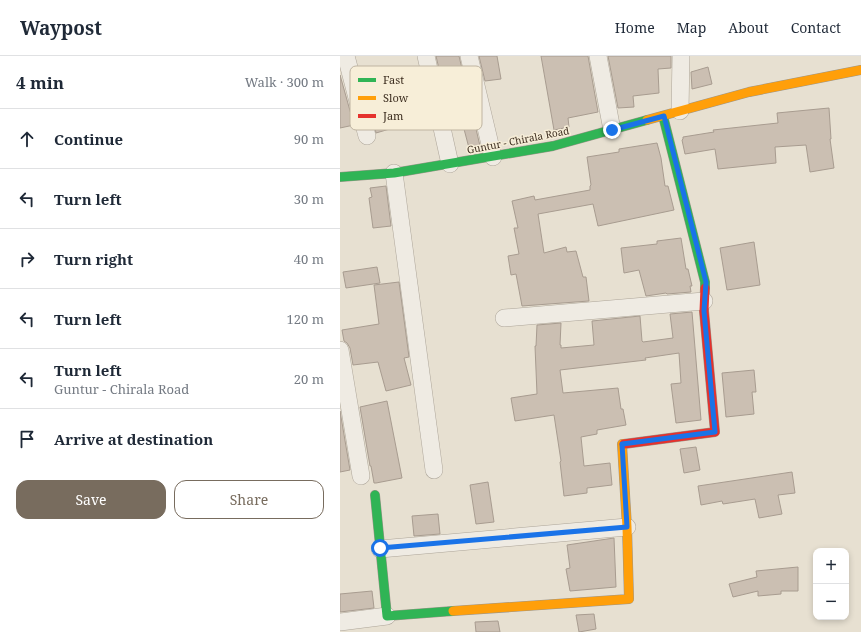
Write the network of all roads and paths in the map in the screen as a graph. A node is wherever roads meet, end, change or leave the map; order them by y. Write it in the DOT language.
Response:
graph roads {
  1 [pos="346,56"];
  2 [pos="426,56"];
  3 [pos="469,56"];
  4 [pos="598,56"];
  5 [pos="681,56"];
  6 [pos="428,66"];
  7 [pos="471,66"];
  8 [pos="861,70"];
  9 [pos="350,71"];
  10 [pos="482,111"];
  11 [pos="680,111"];
  12 [pos="664,116"];
  13 [pos="365,130"];
  14 [pos="442,130"];
  15 [pos="612,130"];
  16 [pos="367,136"];
  17 [pos="493,157"];
  18 [pos="450,164"];
  19 [pos="394,173"];
  20 [pos="340,178"];
  21 [pos="704,301"];
  22 [pos="504,318"];
  23 [pos="340,350"];
  24 [pos="434,470"];
  25 [pos="361,476"];
  26 [pos="375,494"];
  27 [pos="627,527"];
  28 [pos="380,548"];
  29 [pos="387,616"];
  30 [pos="340,622"];
  1 -- 9 [label="street"];
  2 -- 6 [label="street"];
  3 -- 7 [label="street"];
  4 -- 15 [label="street"];
  5 -- 11 [label="street"];
  8 -- 11 [label="street, Guntur - Chirala Road"];
  10 -- 17 [label="street"];
  11 -- 12 [label="street, Guntur - Chirala Road"];
  12 -- 15 [label="street, Guntur - Chirala Road"];
  12 -- 21 [label="street"];
  13 -- 16 [label="street"];
  14 -- 18 [label="street"];
  15 -- 17 [label="street, Guntur - Chirala Road"];
  17 -- 18 [label="street, Guntur - Chirala Road"];
  18 -- 19 [label="street, Guntur - Chirala Road"];
  19 -- 20 [label="street, Guntur - Chirala Road"];
  19 -- 24 [label="street"];
  21 -- 22 [label="street"];
  21 -- 27 [label="street"];
  23 -- 25 [label="street"];
  26 -- 28 [label="street"];
  27 -- 28 [label="street"];
  27 -- 29 [label="street"];
  28 -- 29 [label="street"];
  29 -- 30 [label="street"];
}
